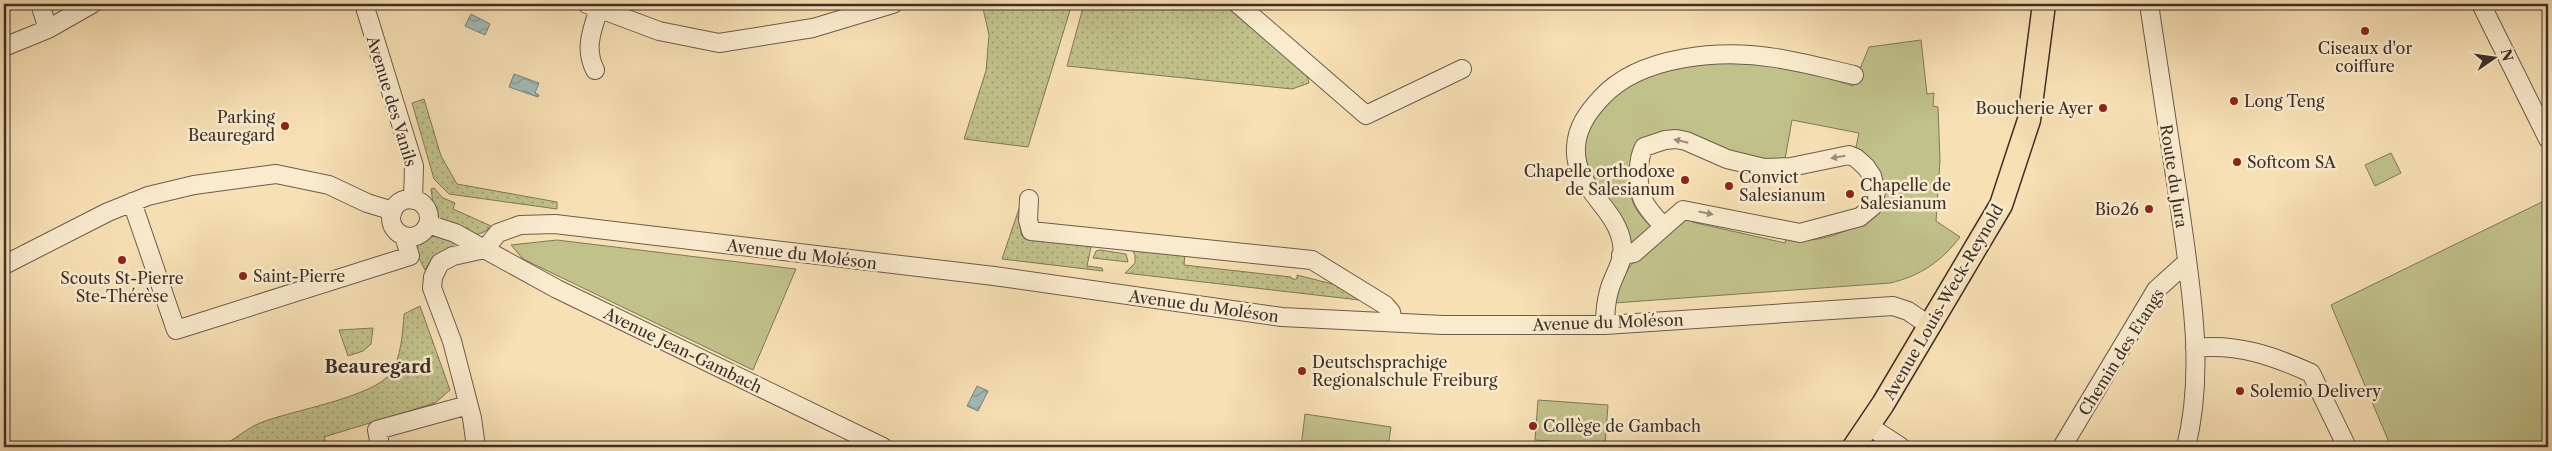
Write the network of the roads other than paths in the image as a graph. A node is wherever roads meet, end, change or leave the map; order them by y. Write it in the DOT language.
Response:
graph roads {
  1 [pos="40,4"];
  2 [pos="92,4"];
  3 [pos="364,4"];
  4 [pos="893,4"];
  5 [pos="1238,4"];
  6 [pos="2044,4"];
  7 [pos="2149,4"];
  8 [pos="2481,4"];
  9 [pos="593,6"];
  10 [pos="48,29"];
  11 [pos="4,47"];
  12 [pos="1462,69"];
  13 [pos="595,70"];
  14 [pos="1854,75"];
  15 [pos="2548,139"];
  16 [pos="413,200"];
  17 [pos="1029,200"];
  18 [pos="132,202"];
  19 [pos="392,211"];
  20 [pos="428,224"];
  21 [pos="1663,226"];
  22 [pos="404,236"];
  23 [pos="485,249"];
  24 [pos="1621,256"];
  25 [pos="2187,262"];
  26 [pos="4,265"];
  27 [pos="1393,322"];
  28 [pos="1604,325"];
  29 [pos="1930,326"];
  30 [pos="2195,348"];
  31 [pos="468,405"];
  32 [pos="1869,426"];
  33 [pos="379,440"];
  34 [pos="476,447"];
  35 [pos="883,447"];
  36 [pos="1854,447"];
  37 [pos="1901,447"];
  38 [pos="2062,447"];
  39 [pos="2186,447"];
  40 [pos="2347,447"];
  1 -- 10 [label="street"];
  2 -- 10 [label="street"];
  3 -- 16 [label="street, Avenue des Vanils"];
  4 -- 9 [label="street"];
  5 -- 12 [label="street"];
  6 -- 29 [label="main road, Avenue Louis-Weck-Reynold"];
  7 -- 25 [label="street, Route du Jura"];
  8 -- 15 [label="street"];
  9 -- 13 [label="street"];
  10 -- 11 [label="street"];
  14 -- 24 [label="street"];
  16 -- 19 [label="street"];
  16 -- 20 [label="street"];
  17 -- 27 [label="street"];
  18 -- 19 [label="street"];
  18 -- 22 [label="street"];
  18 -- 26 [label="street"];
  19 -- 22 [label="street"];
  20 -- 22 [label="street"];
  20 -- 23 [label="street, Avenue Jean-Gambach"];
  21 -- 21 [label="street, one-way"];
  21 -- 24 [label="street"];
  23 -- 27 [label="street, Avenue du Moléson"];
  23 -- 31 [label="street"];
  23 -- 35 [label="street, Avenue Jean-Gambach"];
  24 -- 28 [label="street"];
  25 -- 30 [label="street, Route du Jura"];
  25 -- 38 [label="street, Chemin des Etangs"];
  27 -- 28 [label="street, Avenue du Moléson"];
  28 -- 29 [label="street, Avenue du Moléson"];
  29 -- 32 [label="main road, Avenue Louis-Weck-Reynold"];
  30 -- 39 [label="street, Route du Jura"];
  30 -- 40 [label="street"];
  31 -- 33 [label="street"];
  31 -- 34 [label="street"];
  32 -- 36 [label="main road, Avenue Louis-Weck-Reynold"];
  32 -- 37 [label="street"];
}
